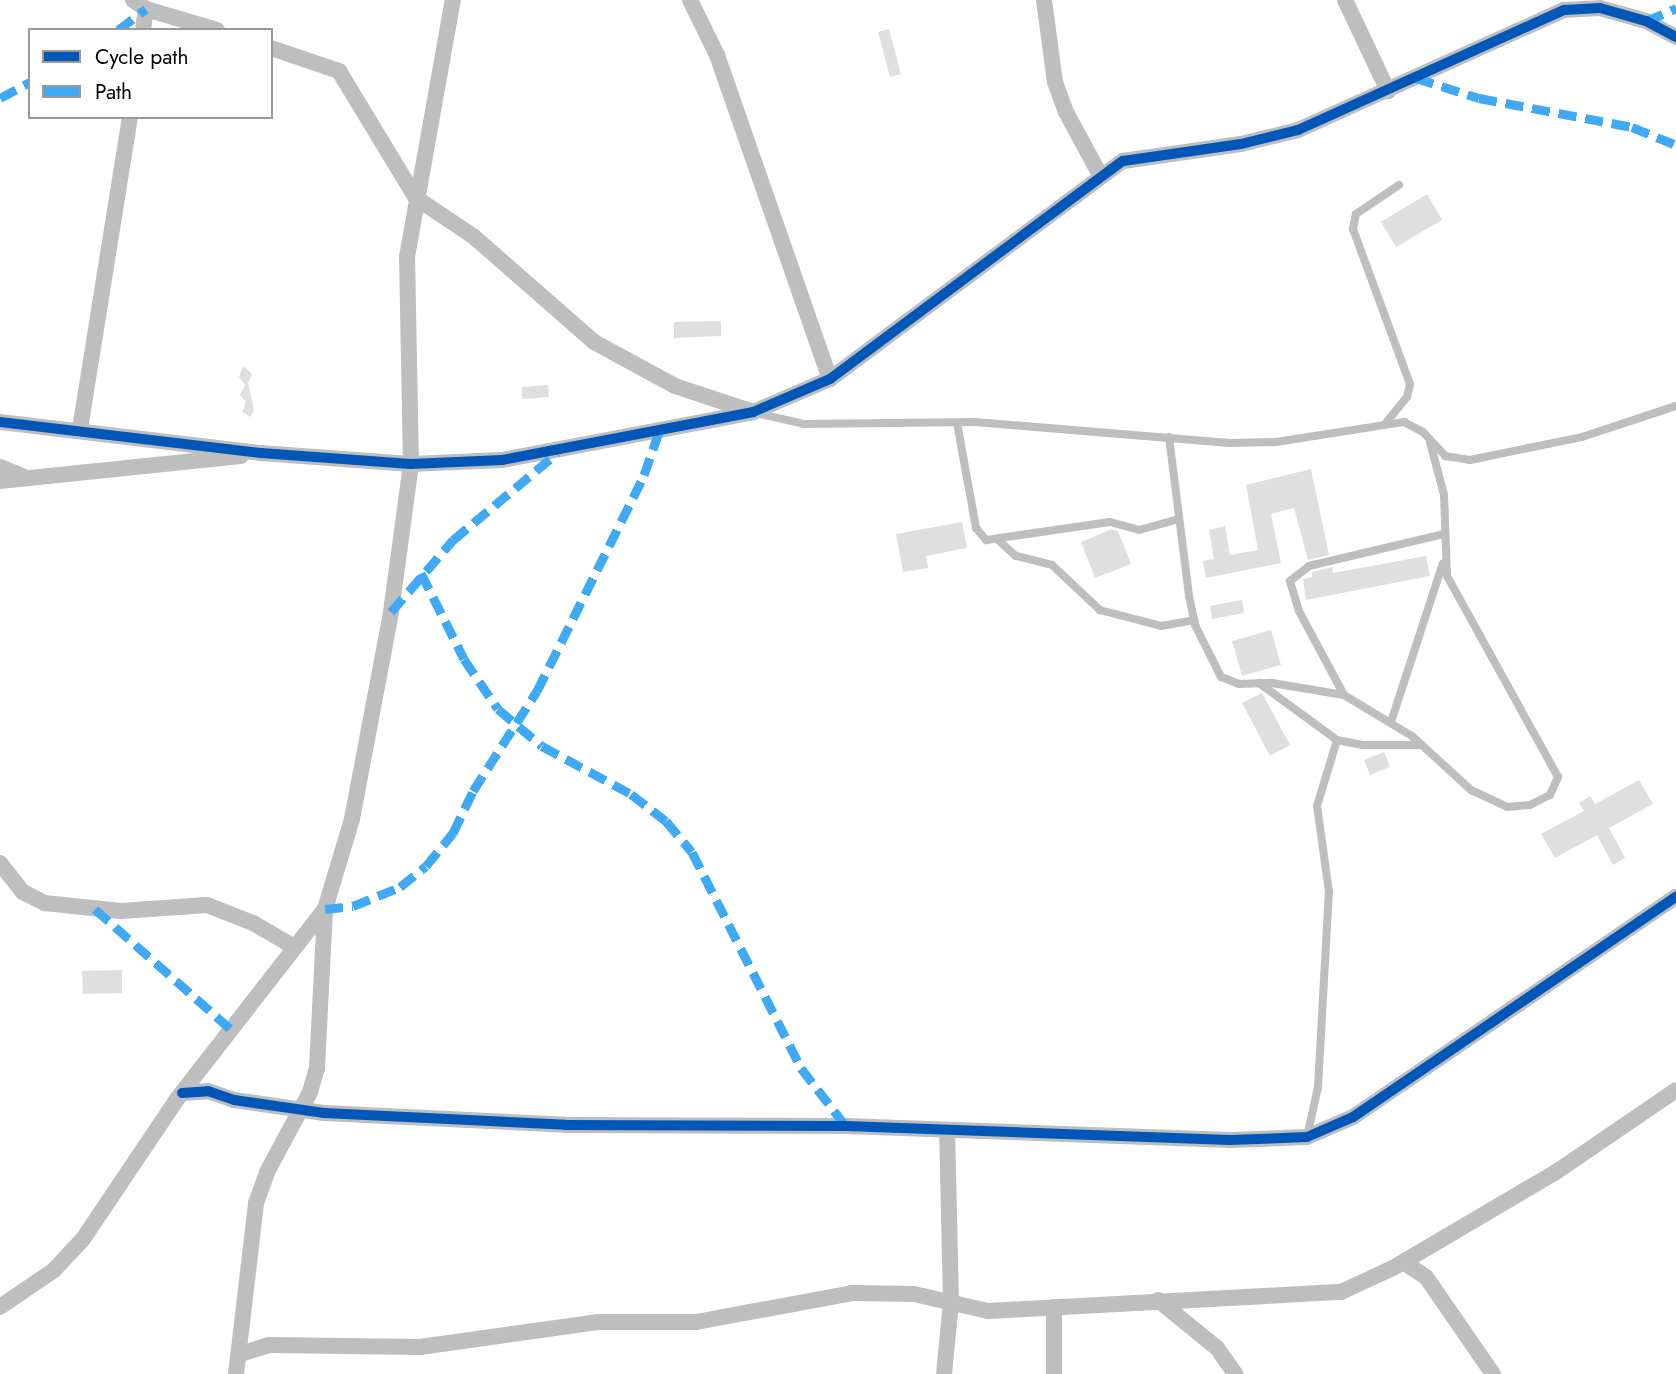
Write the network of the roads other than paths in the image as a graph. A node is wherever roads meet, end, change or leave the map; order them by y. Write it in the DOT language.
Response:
graph roads {
  1 [pos="453,0"];
  2 [pos="690,0"];
  3 [pos="1044,0"];
  4 [pos="1345,0"];
  5 [pos="140,4"];
  6 [pos="1575,4"];
  7 [pos="143,28"];
  8 [pos="211,28"];
  9 [pos="1676,37"];
  10 [pos="273,49"];
  11 [pos="1388,91"];
  12 [pos="130,119"];
  13 [pos="1100,175"];
  14 [pos="1399,186"];
  15 [pos="416,198"];
  16 [pos="830,379"];
  17 [pos="1676,406"];
  18 [pos="753,412"];
  19 [pos="0,422"];
  20 [pos="957,423"];
  21 [pos="1385,424"];
  22 [pos="80,429"];
  23 [pos="1169,438"];
  24 [pos="1430,442"];
  25 [pos="261,453"];
  26 [pos="411,464"];
  27 [pos="0,467"];
  28 [pos="31,480"];
  29 [pos="0,481"];
  30 [pos="1179,519"];
  31 [pos="1443,534"];
  32 [pos="997,539"];
  33 [pos="1444,561"];
  34 [pos="1194,620"];
  35 [pos="1259,683"];
  36 [pos="1344,695"];
  37 [pos="1391,722"];
  38 [pos="1337,740"];
  39 [pos="1423,745"];
  40 [pos="0,863"];
  41 [pos="1676,897"];
  42 [pos="325,909"];
  43 [pos="294,947"];
  44 [pos="1676,1090"];
  45 [pos="182,1093"];
  46 [pos="301,1111"];
  47 [pos="947,1133"];
  48 [pos="1307,1137"];
  49 [pos="1403,1262"];
  50 [pos="1158,1300"];
  51 [pos="951,1303"];
  52 [pos="0,1307"];
  53 [pos="1054,1307"];
  54 [pos="240,1353"];
  55 [pos="236,1374"];
  56 [pos="944,1374"];
  57 [pos="1054,1374"];
  58 [pos="1235,1374"];
  59 [pos="1493,1374"];
  1 -- 15 [label="street"];
  2 -- 16 [label="street"];
  3 -- 13 [label="street"];
  4 -- 11 [label="street"];
  5 -- 7 [label="street"];
  5 -- 8 [label="street"];
  6 -- 9 [label="street"];
  6 -- 11 [label="street"];
  10 -- 15 [label="street"];
  11 -- 13 [label="street"];
  12 -- 22 [label="street"];
  13 -- 16 [label="street"];
  14 -- 21 [label="lane"];
  15 -- 18 [label="street"];
  15 -- 26 [label="street"];
  16 -- 18 [label="street"];
  17 -- 24 [label="lane"];
  18 -- 20 [label="lane"];
  18 -- 26 [label="street"];
  19 -- 22 [label="street"];
  20 -- 23 [label="lane"];
  20 -- 32 [label="lane"];
  21 -- 23 [label="lane"];
  21 -- 24 [label="lane"];
  22 -- 25 [label="street"];
  23 -- 30 [label="lane"];
  24 -- 31 [label="lane"];
  25 -- 26 [label="street"];
  25 -- 28 [label="street"];
  26 -- 42 [label="street"];
  27 -- 28 [label="street"];
  28 -- 29 [label="street"];
  30 -- 32 [label="lane"];
  30 -- 34 [label="lane"];
  31 -- 33 [label="lane"];
  31 -- 36 [label="lane"];
  32 -- 34 [label="lane"];
  33 -- 37 [label="lane"];
  33 -- 39 [label="lane"];
  34 -- 35 [label="lane"];
  35 -- 36 [label="lane"];
  35 -- 38 [label="lane"];
  36 -- 37 [label="lane"];
  37 -- 39 [label="lane"];
  38 -- 39 [label="lane"];
  38 -- 48 [label="lane"];
  40 -- 43 [label="street"];
  41 -- 48 [label="street"];
  42 -- 43 [label="street"];
  42 -- 46 [label="street"];
  43 -- 45 [label="street"];
  44 -- 49 [label="street"];
  45 -- 46 [label="street"];
  45 -- 52 [label="street"];
  46 -- 47 [label="street"];
  46 -- 54 [label="street"];
  47 -- 48 [label="street"];
  47 -- 51 [label="street"];
  49 -- 50 [label="street"];
  49 -- 59 [label="street"];
  50 -- 53 [label="street"];
  50 -- 58 [label="street"];
  51 -- 53 [label="street"];
  51 -- 54 [label="street"];
  51 -- 56 [label="street"];
  53 -- 57 [label="street"];
  54 -- 55 [label="street"];
}
